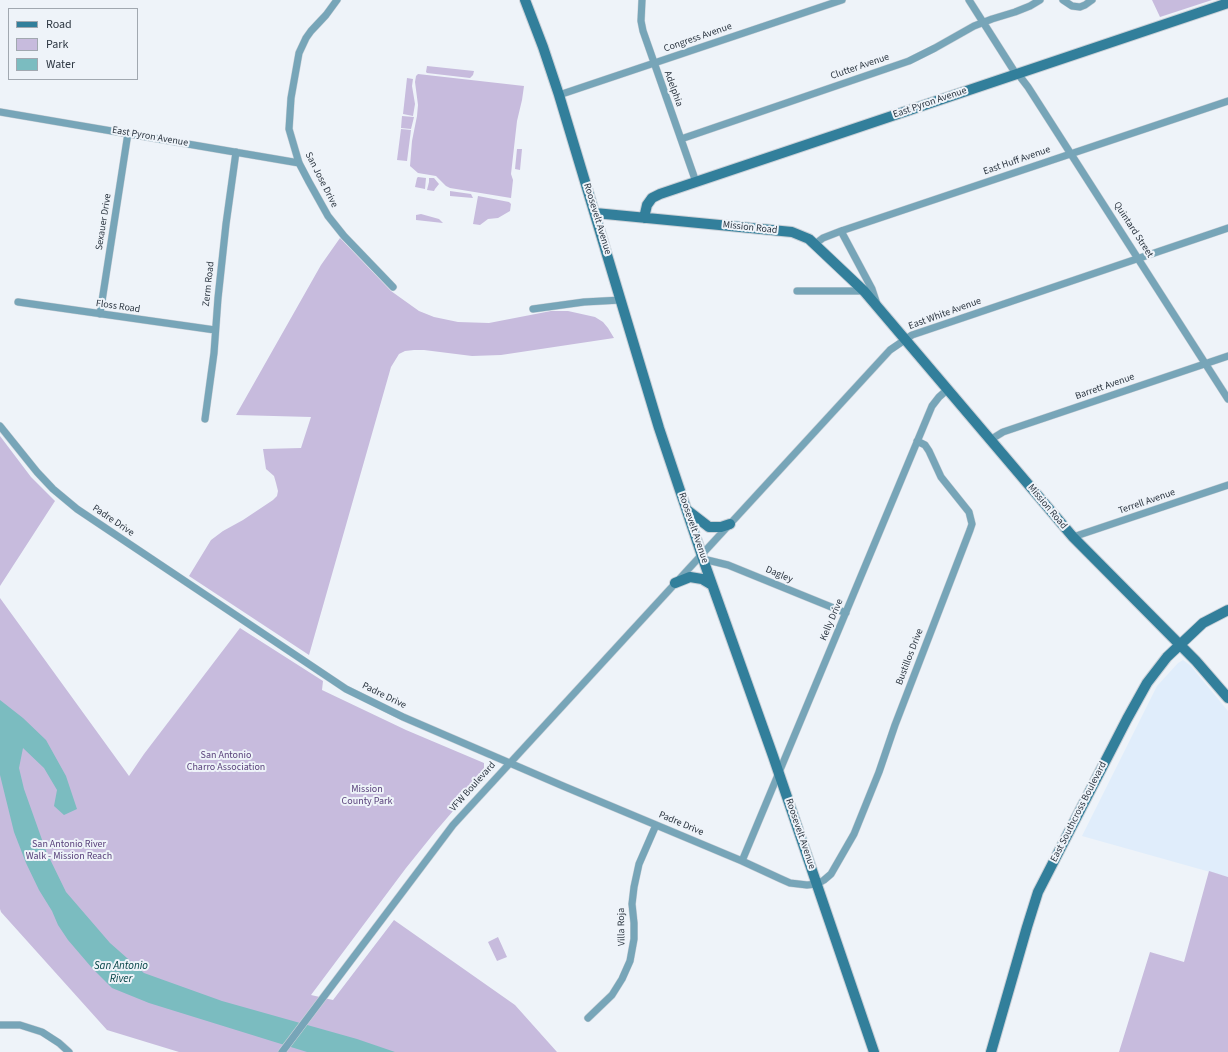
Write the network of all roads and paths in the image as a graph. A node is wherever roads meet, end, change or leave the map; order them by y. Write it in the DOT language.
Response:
graph roads {
  1 [pos="337,0"];
  2 [pos="524,0"];
  3 [pos="642,0"];
  4 [pos="842,0"];
  5 [pos="969,0"];
  6 [pos="1040,0"];
  7 [pos="1063,0"];
  8 [pos="1092,0"];
  9 [pos="1228,3"];
  10 [pos="982,22"];
  11 [pos="654,64"];
  12 [pos="1017,74"];
  13 [pos="559,94"];
  14 [pos="1228,101"];
  15 [pos="0,112"];
  16 [pos="128,133"];
  17 [pos="680,139"];
  18 [pos="236,152"];
  19 [pos="1072,153"];
  20 [pos="299,162"];
  21 [pos="696,182"];
  22 [pos="595,213"];
  23 [pos="644,218"];
  24 [pos="1228,228"];
  25 [pos="841,231"];
  26 [pos="815,244"];
  27 [pos="1139,258"];
  28 [pos="393,287"];
  29 [pos="797,291"];
  30 [pos="864,291"];
  31 [pos="621,300"];
  32 [pos="18,302"];
  33 [pos="878,306"];
  34 [pos="533,309"];
  35 [pos="100,314"];
  36 [pos="215,330"];
  37 [pos="905,339"];
  38 [pos="1228,356"];
  39 [pos="1205,364"];
  40 [pos="947,390"];
  41 [pos="1228,399"];
  42 [pos="205,419"];
  43 [pos="0,426"];
  44 [pos="990,440"];
  45 [pos="917,441"];
  46 [pos="1228,485"];
  47 [pos="687,510"];
  48 [pos="730,524"];
  49 [pos="1073,538"];
  50 [pos="702,557"];
  51 [pos="675,583"];
  52 [pos="712,585"];
  53 [pos="1228,610"];
  54 [pos="846,614"];
  55 [pos="1180,645"];
  56 [pos="1228,698"];
  57 [pos="510,762"];
  58 [pos="779,773"];
  59 [pos="656,825"];
  60 [pos="742,861"];
  61 [pos="817,884"];
  62 [pos="588,1018"];
  63 [pos="0,1025"];
  64 [pos="69,1052"];
  65 [pos="282,1052"];
  66 [pos="874,1052"];
  67 [pos="991,1052"];
  1 -- 20 [label="street, San Jose Drive"];
  2 -- 13 [label="main road, Roosevelt Avenue"];
  3 -- 11 [label="street, Adelphia"];
  4 -- 11 [label="street, Congress Avenue"];
  5 -- 10 [label="street, Quintard Street"];
  6 -- 10 [label="street, Clutter Avenue"];
  7 -- 8 [label="street"];
  9 -- 12 [label="main road, East Pyron Avenue"];
  10 -- 12 [label="street, Quintard Street"];
  10 -- 17 [label="street, Clutter Avenue"];
  11 -- 13 [label="street, Congress Avenue"];
  11 -- 17 [label="street, Adelphia"];
  12 -- 19 [label="street, Quintard Street"];
  12 -- 21 [label="main road, East Pyron Avenue"];
  13 -- 22 [label="main road, Roosevelt Avenue"];
  14 -- 19 [label="street, East Huff Avenue"];
  15 -- 16 [label="street, East Pyron Avenue"];
  16 -- 18 [label="street, East Pyron Avenue"];
  16 -- 35 [label="street, Sexauer Drive"];
  17 -- 21 [label="street, Adelphia"];
  18 -- 20 [label="street, East Pyron Avenue"];
  18 -- 36 [label="street, Zerm Road"];
  19 -- 25 [label="street, East Huff Avenue"];
  19 -- 27 [label="street, Quintard Street"];
  20 -- 28 [label="street, San Jose Drive"];
  21 -- 23 [label="main road, East Pyron Avenue"];
  22 -- 23 [label="main road, Mission Road"];
  22 -- 31 [label="main road, Roosevelt Avenue"];
  23 -- 26 [label="main road, Mission Road"];
  24 -- 27 [label="street, East White Avenue"];
  25 -- 26 [label="street, East Huff Avenue"];
  25 -- 33 [label="street, Mission Road"];
  26 -- 30 [label="main road, Mission Road"];
  27 -- 37 [label="street, East White Avenue"];
  27 -- 39 [label="street, Quintard Street"];
  29 -- 30 [label="street"];
  30 -- 33 [label="main road, Mission Road"];
  31 -- 34 [label="street"];
  31 -- 47 [label="main road, Roosevelt Avenue"];
  32 -- 35 [label="street, Floss Road"];
  33 -- 37 [label="main road, Mission Road"];
  35 -- 36 [label="street, Floss Road"];
  36 -- 42 [label="street, Zerm Road"];
  37 -- 40 [label="main road, Mission Road"];
  37 -- 48 [label="street, East White Avenue"];
  38 -- 39 [label="street, Barrett Avenue"];
  39 -- 41 [label="street, Quintard Street"];
  39 -- 44 [label="street, Barrett Avenue"];
  40 -- 44 [label="main road, Mission Road"];
  40 -- 45 [label="street, Kelly Drive"];
  43 -- 57 [label="street, Padre Drive"];
  44 -- 49 [label="main road, Mission Road"];
  45 -- 54 [label="street, Kelly Drive"];
  45 -- 61 [label="street, Bustillos Drive"];
  46 -- 49 [label="street, Terrell Avenue"];
  47 -- 48 [label="main road"];
  47 -- 50 [label="main road, Roosevelt Avenue"];
  48 -- 50 [label="street, East White Avenue"];
  49 -- 55 [label="main road, Mission Road"];
  50 -- 51 [label="street, VFW Boulevard"];
  50 -- 52 [label="main road, Roosevelt Avenue"];
  50 -- 54 [label="street, Dagley"];
  51 -- 52 [label="main road"];
  51 -- 57 [label="street, VFW Boulevard"];
  52 -- 58 [label="main road, Roosevelt Avenue"];
  53 -- 55 [label="main road, East Southcross Boulevard"];
  54 -- 58 [label="street, Kelly Drive"];
  55 -- 56 [label="main road, Mission Road"];
  55 -- 67 [label="main road, East Southcross Boulevard"];
  57 -- 59 [label="street, Padre Drive"];
  57 -- 65 [label="street, VFW Boulevard"];
  58 -- 60 [label="street, Kelly Drive"];
  58 -- 61 [label="main road, Roosevelt Avenue"];
  59 -- 60 [label="street, Padre Drive"];
  59 -- 62 [label="street, Villa Roja"];
  60 -- 61 [label="street, Padre Drive"];
  61 -- 66 [label="main road, Roosevelt Avenue"];
  63 -- 64 [label="street"];
}
